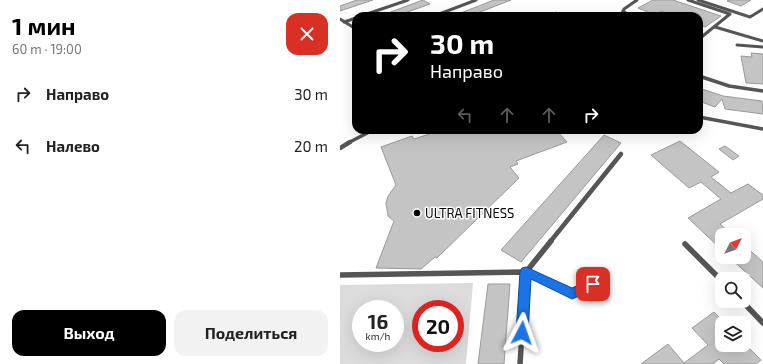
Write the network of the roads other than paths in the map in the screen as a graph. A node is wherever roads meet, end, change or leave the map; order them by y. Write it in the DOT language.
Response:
graph roads {
  1 [pos="408,0"];
  2 [pos="476,0"];
  3 [pos="637,0"];
  4 [pos="688,0"];
  5 [pos="698,0"];
  6 [pos="706,1"];
  7 [pos="763,8"];
  8 [pos="623,11"];
  9 [pos="373,12"];
  10 [pos="444,12"];
  11 [pos="340,19"];
  12 [pos="352,19"];
  13 [pos="344,22"];
  14 [pos="352,27"];
  15 [pos="715,27"];
  16 [pos="703,36"];
  17 [pos="763,41"];
  18 [pos="737,45"];
  19 [pos="763,47"];
  20 [pos="703,77"];
  21 [pos="763,91"];
  22 [pos="703,118"];
  23 [pos="763,129"];
  24 [pos="366,134"];
  25 [pos="340,148"];
  26 [pos="621,154"];
  27 [pos="685,244"];
  28 [pos="526,272"];
  29 [pos="715,274"];
  30 [pos="340,275"];
  31 [pos="593,284"];
  32 [pos="749,308"];
  33 [pos="763,323"];
  34 [pos="520,364"];
  1 -- 9 [label="lane"];
  2 -- 10 [label="lane"];
  3 -- 8 [label="lane"];
  4 -- 15 [label="lane"];
  5 -- 6 [label="lane"];
  6 -- 7 [label="lane"];
  11 -- 13 [label="lane"];
  12 -- 13 [label="lane"];
  13 -- 14 [label="lane"];
  15 -- 16 [label="lane"];
  15 -- 17 [label="lane"];
  18 -- 19 [label="lane"];
  20 -- 21 [label="lane"];
  22 -- 23 [label="lane"];
  24 -- 25 [label="lane"];
  26 -- 28 [label="lane"];
  27 -- 29 [label="lane"];
  28 -- 30 [label="lane"];
  28 -- 31 [label="lane"];
  28 -- 34 [label="lane"];
  32 -- 33 [label="lane"];
}
